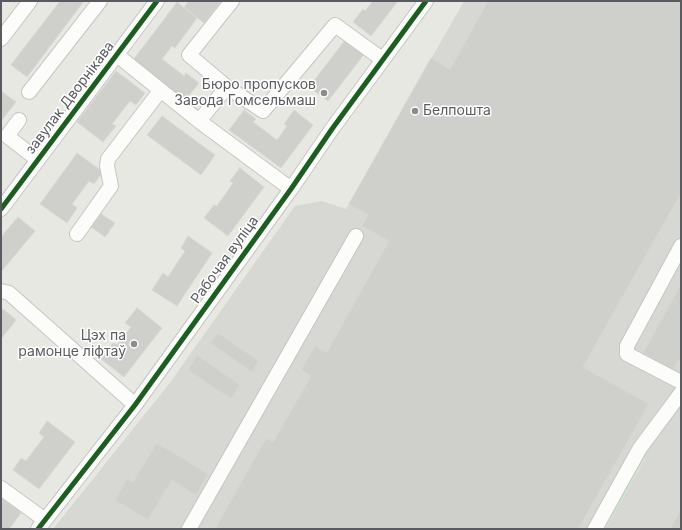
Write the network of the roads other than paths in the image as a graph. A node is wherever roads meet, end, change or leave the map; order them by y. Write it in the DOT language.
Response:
graph roads {
  1 [pos="30,1"];
  2 [pos="100,1"];
  3 [pos="157,1"];
  4 [pos="232,1"];
  5 [pos="426,1"];
  6 [pos="1,39"];
  7 [pos="117,55"];
  8 [pos="382,59"];
  9 [pos="227,87"];
  10 [pos="160,91"];
  11 [pos="29,92"];
  12 [pos="19,120"];
  13 [pos="199,121"];
  14 [pos="4,140"];
  15 [pos="38,160"];
  16 [pos="291,189"];
  17 [pos="1,209"];
  18 [pos="78,234"];
  19 [pos="356,236"];
  20 [pos="681,246"];
  21 [pos="1,291"];
  22 [pos="681,382"];
  23 [pos="681,393"];
  24 [pos="135,405"];
  25 [pos="1,488"];
  26 [pos="41,525"];
  27 [pos="190,529"];
  28 [pos="595,529"];
  1 -- 6 [label="street"];
  2 -- 11 [label="street"];
  3 -- 7 [label="street, завулак Дворнікава"];
  4 -- 9 [label="street"];
  5 -- 8 [label="street, Рабочая вуліца"];
  7 -- 10 [label="street"];
  7 -- 15 [label="street, завулак Дворнікава"];
  8 -- 9 [label="street"];
  8 -- 16 [label="street, Рабочая вуліца"];
  9 -- 13 [label="street"];
  10 -- 13 [label="street"];
  10 -- 18 [label="street"];
  12 -- 14 [label="street"];
  13 -- 16 [label="street"];
  14 -- 15 [label="street"];
  15 -- 17 [label="street, завулак Дворнікава"];
  16 -- 24 [label="street, Рабочая вуліца"];
  19 -- 27 [label="street"];
  20 -- 22 [label="street"];
  21 -- 24 [label="street"];
  23 -- 28 [label="street"];
  24 -- 26 [label="street, Рабочая вуліца"];
  25 -- 26 [label="street"];
}
